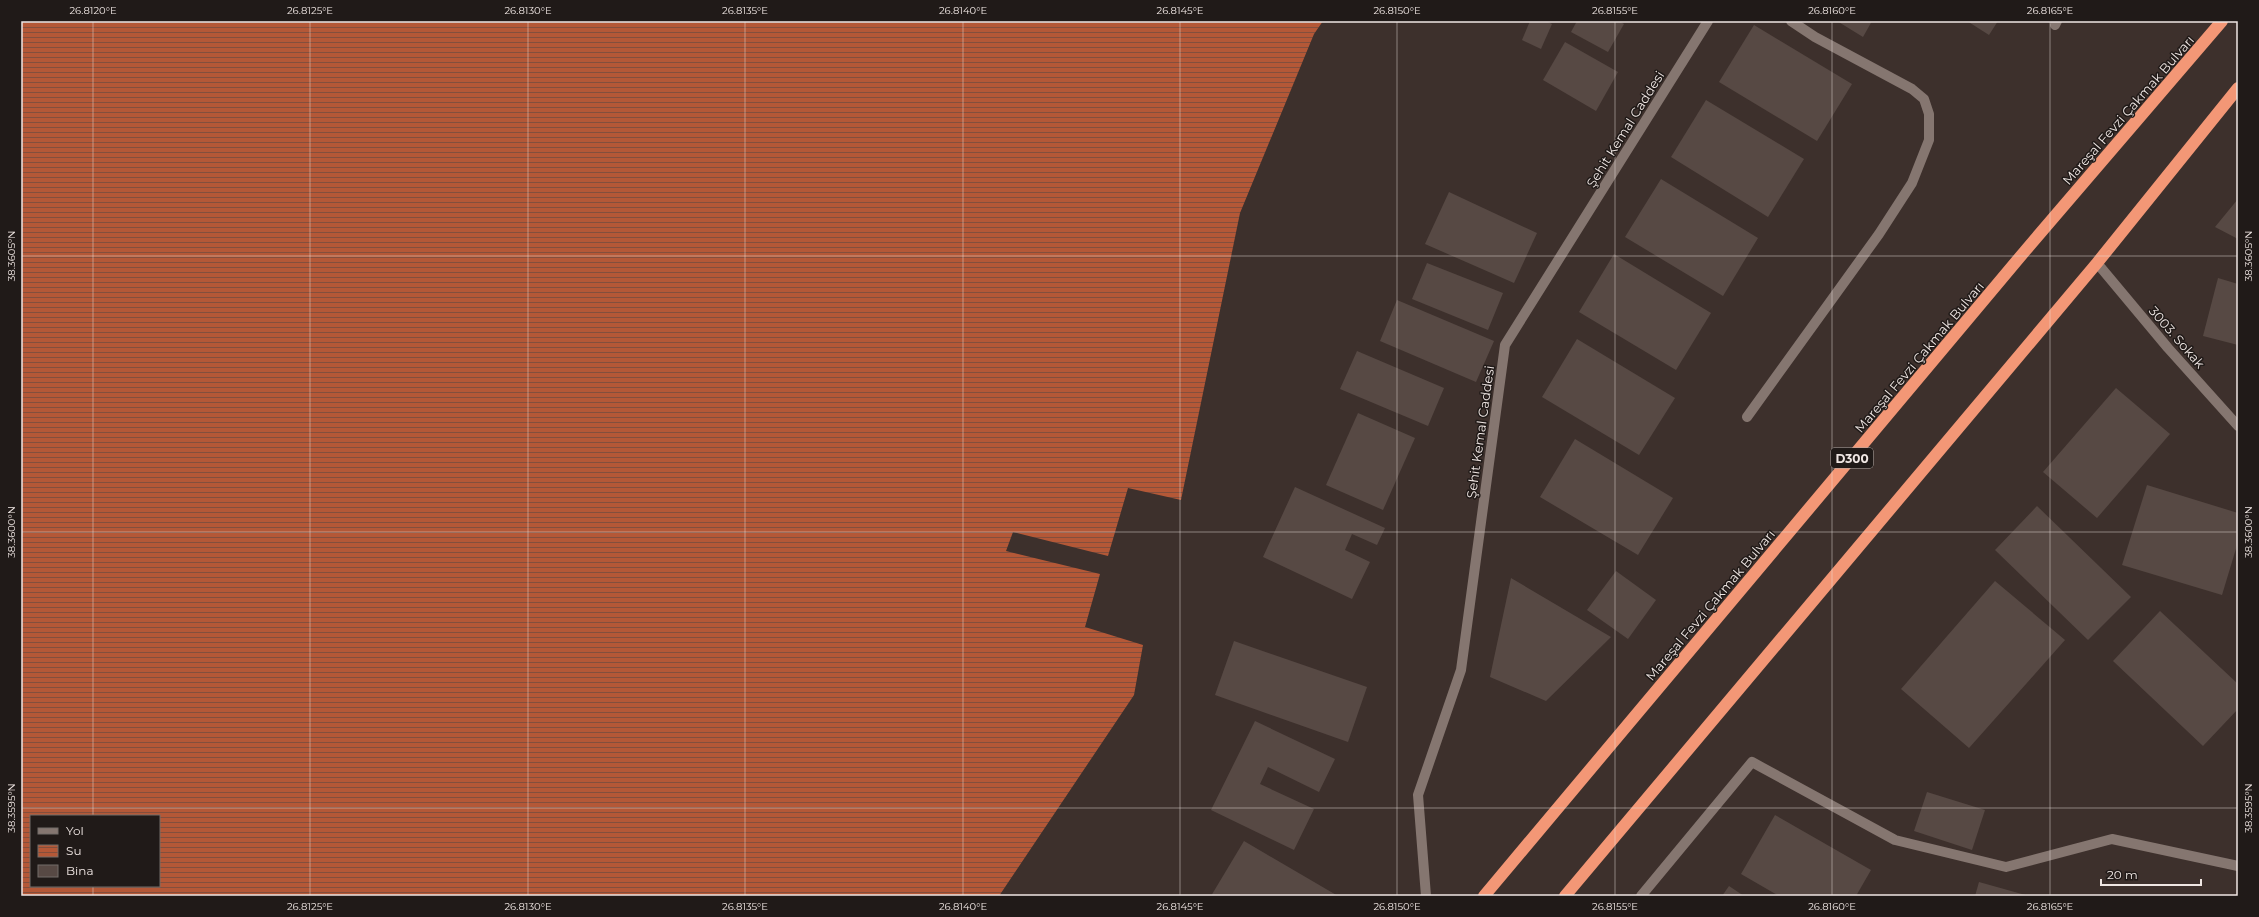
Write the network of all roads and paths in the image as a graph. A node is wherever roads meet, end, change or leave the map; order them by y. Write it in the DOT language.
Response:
graph roads {
  1 [pos="1708,21"];
  2 [pos="1791,21"];
  3 [pos="2222,21"];
  4 [pos="2238,88"];
  5 [pos="2097,263"];
  6 [pos="1747,417"];
  7 [pos="2238,426"];
  8 [pos="2238,866"];
  9 [pos="1426,896"];
  10 [pos="1484,896"];
  11 [pos="1565,896"];
  12 [pos="1641,896"];
  1 -- 9 [label="street, Şehit Kemal Caddesi"];
  2 -- 6 [label="street"];
  3 -- 10 [label="highway, Mareşal Fevzi Çakmak Bulvarı / D300"];
  4 -- 5 [label="highway"];
  5 -- 7 [label="street, 3003. Sokak"];
  5 -- 11 [label="highway"];
  8 -- 12 [label="street"];
}
